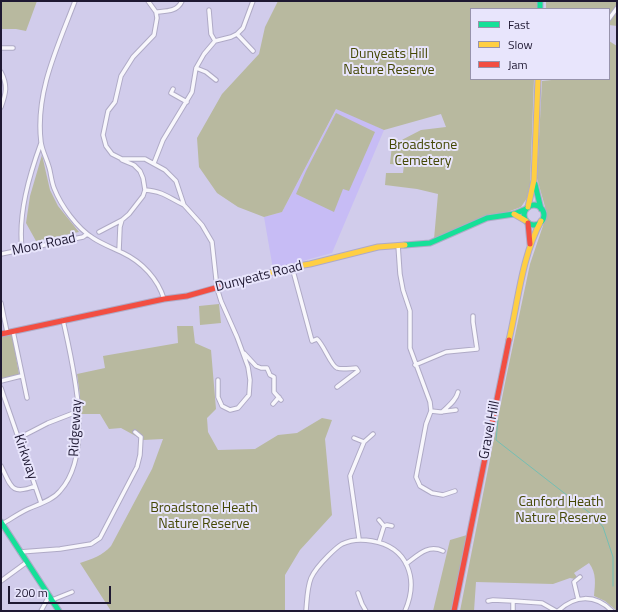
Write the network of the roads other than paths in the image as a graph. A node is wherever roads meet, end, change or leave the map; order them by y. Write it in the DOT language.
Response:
graph roads {
  1 [pos="75,1"];
  2 [pos="148,1"];
  3 [pos="182,1"];
  4 [pos="253,1"];
  5 [pos="617,8"];
  6 [pos="156,12"];
  7 [pos="215,14"];
  8 [pos="610,18"];
  9 [pos="237,34"];
  10 [pos="215,41"];
  11 [pos="1,48"];
  12 [pos="13,48"];
  13 [pos="253,51"];
  14 [pos="196,68"];
  15 [pos="1,72"];
  16 [pos="216,80"];
  17 [pos="538,80"];
  18 [pos="173,89"];
  19 [pos="187,102"];
  20 [pos="1,107"];
  21 [pos="41,143"];
  22 [pos="122,159"];
  23 [pos="154,163"];
  24 [pos="534,180"];
  25 [pos="146,190"];
  26 [pos="184,205"];
  27 [pos="527,208"];
  28 [pos="541,209"];
  29 [pos="514,214"];
  30 [pos="122,220"];
  31 [pos="541,221"];
  32 [pos="527,222"];
  33 [pos="98,232"];
  34 [pos="87,234"];
  35 [pos="398,245"];
  36 [pos="22,250"];
  37 [pos="530,250"];
  38 [pos="119,251"];
  39 [pos="1,254"];
  40 [pos="292,267"];
  41 [pos="217,288"];
  42 [pos="164,299"];
  43 [pos="1,303"];
  44 [pos="473,316"];
  45 [pos="63,320"];
  46 [pos="10,332"];
  47 [pos="1,334"];
  48 [pos="243,352"];
  49 [pos="415,365"];
  50 [pos="21,376"];
  51 [pos="1,380"];
  52 [pos="218,380"];
  53 [pos="336,387"];
  54 [pos="1,388"];
  55 [pos="458,392"];
  56 [pos="27,398"];
  57 [pos="273,404"];
  58 [pos="456,410"];
  59 [pos="79,411"];
  60 [pos="431,411"];
  61 [pos="442,412"];
  62 [pos="135,432"];
  63 [pos="373,434"];
  64 [pos="19,438"];
  65 [pos="354,438"];
  66 [pos="364,442"];
  67 [pos="1,466"];
  68 [pos="35,486"];
  69 [pos="455,491"];
  70 [pos="41,503"];
  71 [pos="379,520"];
  72 [pos="1,523"];
  73 [pos="384,526"];
  74 [pos="392,526"];
  75 [pos="359,539"];
  76 [pos="379,542"];
  77 [pos="443,551"];
  78 [pos="20,552"];
  79 [pos="28,562"];
  80 [pos="406,564"];
  81 [pos="580,577"];
  82 [pos="1,581"];
  83 [pos="72,592"];
  84 [pos="359,593"];
  85 [pos="51,598"];
  86 [pos="578,599"];
  87 [pos="488,601"];
  88 [pos="513,601"];
  89 [pos="41,611"];
  90 [pos="59,611"];
  91 [pos="306,611"];
  92 [pos="366,611"];
  93 [pos="405,611"];
  94 [pos="454,611"];
  95 [pos="513,611"];
  96 [pos="557,611"];
  97 [pos="612,611"];
  1 -- 21 [label="street"];
  2 -- 6 [label="street"];
  3 -- 6 [label="street"];
  4 -- 9 [label="street"];
  5 -- 8 [label="street"];
  6 -- 22 [label="street"];
  7 -- 10 [label="street"];
  9 -- 10 [label="street"];
  9 -- 13 [label="street"];
  10 -- 14 [label="street"];
  11 -- 12 [label="street"];
  14 -- 16 [label="street"];
  14 -- 19 [label="street"];
  15 -- 20 [label="street"];
  17 -- 24 [label="main road"];
  18 -- 19 [label="street"];
  19 -- 23 [label="street"];
  21 -- 34 [label="street"];
  21 -- 36 [label="street"];
  22 -- 23 [label="street"];
  22 -- 25 [label="street"];
  23 -- 26 [label="street"];
  24 -- 27 [label="main road"];
  24 -- 28 [label="main road"];
  25 -- 26 [label="street"];
  25 -- 30 [label="street"];
  26 -- 41 [label="street"];
  27 -- 28 [label="main road"];
  27 -- 29 [label="main road, Dunyeats Road"];
  27 -- 32 [label="main road"];
  28 -- 31 [label="main road"];
  29 -- 32 [label="main road"];
  29 -- 35 [label="main road, Dunyeats Road"];
  30 -- 33 [label="street"];
  30 -- 38 [label="street"];
  31 -- 32 [label="main road"];
  31 -- 37 [label="main road, Gravel Hill"];
  32 -- 37 [label="main road, Gravel Hill"];
  34 -- 36 [label="street, Moor Road"];
  34 -- 38 [label="street"];
  35 -- 40 [label="main road, Dunyeats Road"];
  35 -- 49 [label="street"];
  36 -- 39 [label="street, Moor Road"];
  37 -- 94 [label="main road, Gravel Hill"];
  38 -- 42 [label="street"];
  40 -- 41 [label="main road, Dunyeats Road"];
  40 -- 53 [label="street"];
  41 -- 42 [label="main road, Dunyeats Road"];
  41 -- 48 [label="street"];
  42 -- 45 [label="main road, Dunyeats Road"];
  43 -- 46 [label="street"];
  44 -- 49 [label="street"];
  45 -- 46 [label="main road, Dunyeats Road"];
  45 -- 59 [label="street, Ridgeway"];
  46 -- 47 [label="main road, Dunyeats Road"];
  46 -- 50 [label="street"];
  48 -- 52 [label="street"];
  48 -- 57 [label="street"];
  49 -- 60 [label="street"];
  50 -- 51 [label="street"];
  50 -- 56 [label="street"];
  54 -- 64 [label="street, Kirkway"];
  55 -- 61 [label="street"];
  58 -- 61 [label="street"];
  59 -- 64 [label="street"];
  59 -- 70 [label="street, Ridgeway"];
  60 -- 61 [label="street"];
  60 -- 69 [label="street"];
  62 -- 78 [label="street"];
  63 -- 66 [label="street"];
  64 -- 68 [label="street, Kirkway"];
  65 -- 66 [label="street"];
  66 -- 75 [label="street"];
  67 -- 68 [label="street"];
  68 -- 70 [label="street, Kirkway"];
  70 -- 72 [label="street, Ridgeway"];
  71 -- 73 [label="street"];
  72 -- 78 [label="main road"];
  73 -- 74 [label="street"];
  73 -- 76 [label="street"];
  75 -- 76 [label="street"];
  75 -- 91 [label="street"];
  76 -- 80 [label="street"];
  77 -- 80 [label="street"];
  78 -- 79 [label="main road"];
  79 -- 82 [label="street"];
  79 -- 85 [label="main road"];
  80 -- 93 [label="street"];
  81 -- 86 [label="street"];
  83 -- 85 [label="street"];
  84 -- 92 [label="street"];
  85 -- 89 [label="street"];
  85 -- 90 [label="main road"];
  86 -- 96 [label="street"];
  86 -- 97 [label="street"];
  87 -- 88 [label="street"];
  88 -- 95 [label="street"];
  88 -- 96 [label="street"];
}
